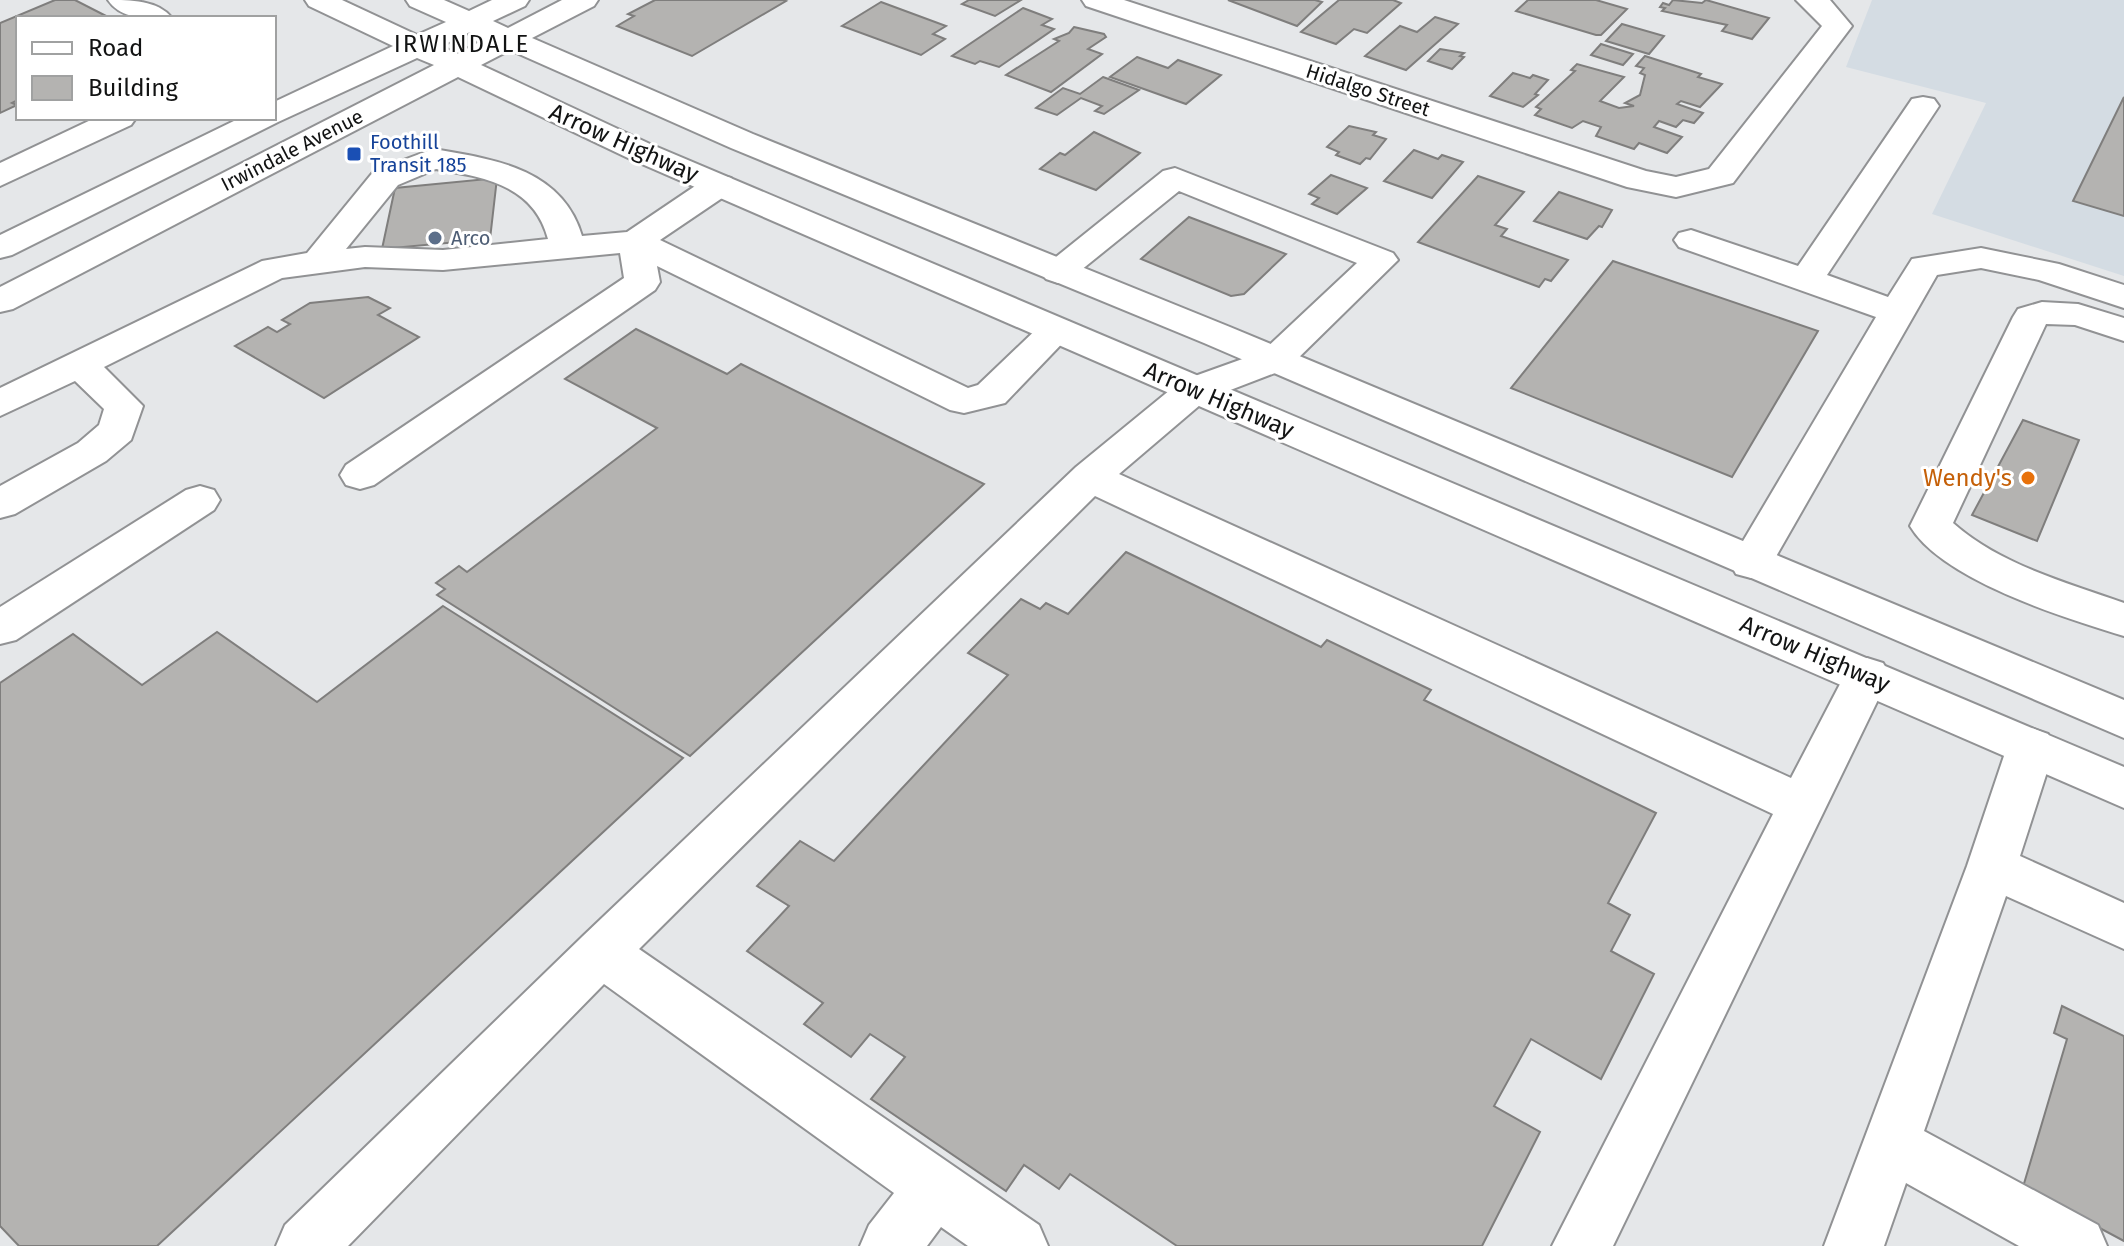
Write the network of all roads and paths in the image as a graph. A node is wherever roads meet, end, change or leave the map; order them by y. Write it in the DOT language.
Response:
graph roads {
  1 [pos="122,0"];
  2 [pos="319,0"];
  3 [pos="420,0"];
  4 [pos="515,0"];
  5 [pos="584,0"];
  6 [pos="1096,0"];
  7 [pos="1810,0"];
  8 [pos="154,16"];
  9 [pos="468,22"];
  10 [pos="507,40"];
  11 [pos="418,46"];
  12 [pos="457,64"];
  13 [pos="1923,106"];
  14 [pos="276,113"];
  15 [pos="116,120"];
  16 [pos="261,120"];
  17 [pos="0,176"];
  18 [pos="719,185"];
  19 [pos="1691,240"];
  20 [pos="636,241"];
  21 [pos="0,248"];
  22 [pos="568,248"];
  23 [pos="319,262"];
  24 [pos="1058,272"];
  25 [pos="1806,280"];
  26 [pos="2124,297"];
  27 [pos="0,301"];
  28 [pos="1897,312"];
  29 [pos="1057,330"];
  30 [pos="2124,330"];
  31 [pos="1275,360"];
  32 [pos="78,363"];
  33 [pos="1194,390"];
  34 [pos="0,403"];
  35 [pos="360,475"];
  36 [pos="1090,477"];
  37 [pos="200,500"];
  38 [pos="0,504"];
  39 [pos="1751,563"];
  40 [pos="2124,620"];
  41 [pos="0,628"];
  42 [pos="1867,675"];
  43 [pos="2124,720"];
  44 [pos="2031,747"];
  45 [pos="2124,788"];
  46 [pos="1802,805"];
  47 [pos="1992,866"];
  48 [pos="2124,927"];
  49 [pos="601,952"];
  50 [pos="1892,1144"];
  51 [pos="935,1187"];
  52 [pos="306,1246"];
  53 [pos="890,1246"];
  54 [pos="1018,1246"];
  55 [pos="1582,1246"];
  56 [pos="1854,1246"];
  57 [pos="2077,1246"];
  1 -- 8 [label="main road"];
  2 -- 11 [label="main road, Arrow Highway"];
  3 -- 9 [label="main road, Arrow Highway"];
  4 -- 9 [label="main road, Irwindale Avenue"];
  5 -- 10 [label="main road, Irwindale Avenue"];
  6 -- 7 [label="main road, Hidalgo Street"];
  9 -- 10 [label="main road, Arrow Highway"];
  9 -- 11 [label="main road, Irwindale Avenue"];
  10 -- 12 [label="main road, Irwindale Avenue"];
  10 -- 24 [label="main road, Arrow Highway"];
  11 -- 12 [label="main road, Arrow Highway"];
  11 -- 14 [label="main road, Irwindale Avenue"];
  12 -- 18 [label="main road, Arrow Highway"];
  12 -- 27 [label="main road, Irwindale Avenue"];
  13 -- 25 [label="main road"];
  15 -- 17 [label="main road"];
  16 -- 21 [label="main road, Irwindale Avenue"];
  18 -- 20 [label="main road"];
  18 -- 29 [label="main road, Arrow Highway"];
  19 -- 25 [label="main road"];
  20 -- 22 [label="main road"];
  20 -- 29 [label="main road"];
  20 -- 35 [label="main road"];
  22 -- 23 [label="main road"];
  22 -- 23 [label="main road"];
  23 -- 32 [label="main road"];
  24 -- 31 [label="main road, Arrow Highway"];
  24 -- 31 [label="main road"];
  25 -- 28 [label="main road"];
  26 -- 28 [label="main road"];
  28 -- 39 [label="main road"];
  29 -- 33 [label="main road, Arrow Highway"];
  30 -- 40 [label="main road"];
  31 -- 33 [label="main road"];
  31 -- 39 [label="main road, Arrow Highway"];
  32 -- 34 [label="main road"];
  32 -- 38 [label="main road"];
  33 -- 36 [label="main road"];
  33 -- 42 [label="main road, Arrow Highway"];
  36 -- 46 [label="main road"];
  36 -- 49 [label="main road"];
  37 -- 41 [label="main road"];
  39 -- 43 [label="main road, Arrow Highway"];
  42 -- 44 [label="main road, Arrow Highway"];
  42 -- 46 [label="main road"];
  44 -- 45 [label="main road, Arrow Highway"];
  44 -- 47 [label="main road"];
  46 -- 55 [label="main road"];
  47 -- 48 [label="main road"];
  47 -- 50 [label="main road"];
  49 -- 51 [label="main road"];
  49 -- 52 [label="main road"];
  50 -- 56 [label="main road"];
  50 -- 57 [label="main road"];
  51 -- 53 [label="main road"];
  51 -- 54 [label="main road"];
}
